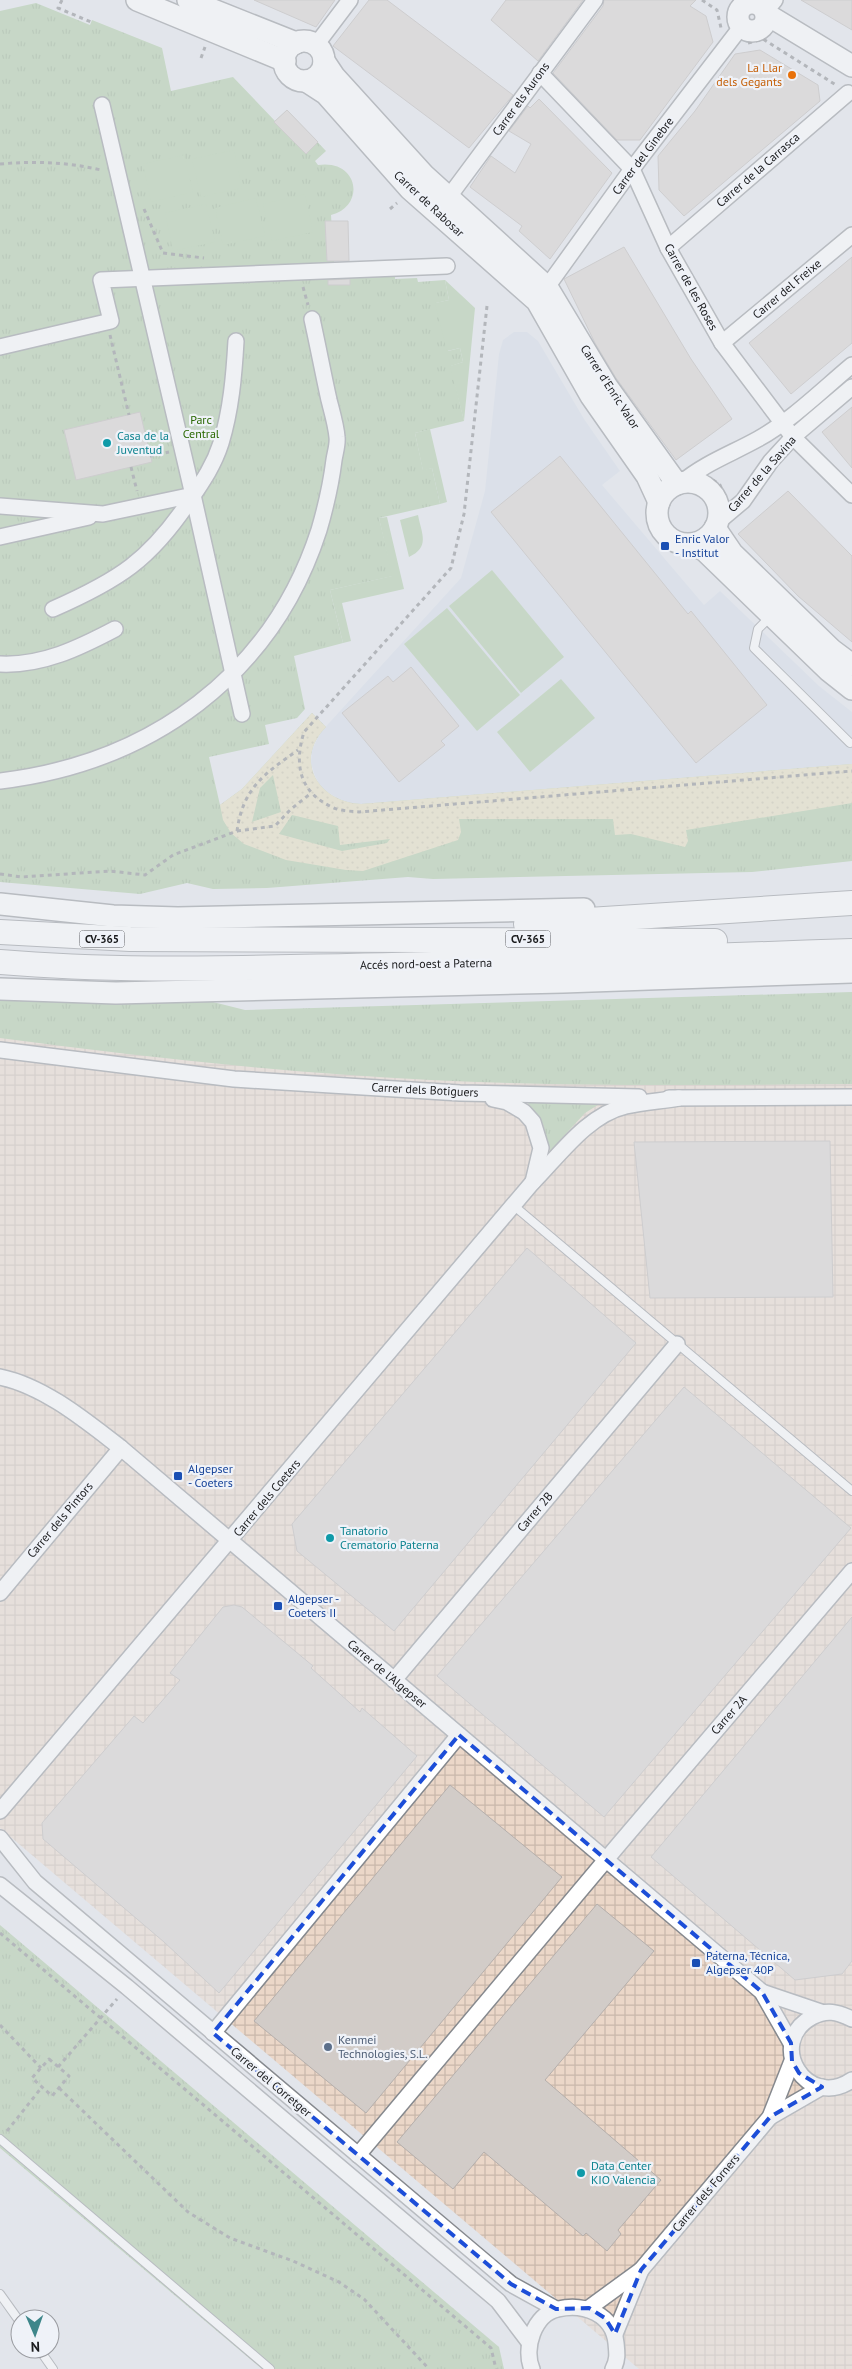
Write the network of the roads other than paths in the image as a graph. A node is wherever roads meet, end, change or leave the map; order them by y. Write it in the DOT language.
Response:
graph roads {
  1 [pos="138,0"];
  2 [pos="350,0"];
  3 [pos="595,0"];
  4 [pos="194,1"];
  5 [pos="753,15"];
  6 [pos="312,50"];
  7 [pos="285,62"];
  8 [pos="852,66"];
  9 [pos="540,73"];
  10 [pos="306,80"];
  11 [pos="848,93"];
  12 [pos="102,106"];
  13 [pos="632,169"];
  14 [pos="448,198"];
  15 [pos="852,235"];
  16 [pos="668,248"];
  17 [pos="447,266"];
  18 [pos="143,279"];
  19 [pos="542,294"];
  20 [pos="312,319"];
  21 [pos="236,342"];
  22 [pos="722,343"];
  23 [pos="0,347"];
  24 [pos="852,365"];
  25 [pos="852,386"];
  26 [pos="782,423"];
  27 [pos="793,437"];
  28 [pos="679,484"];
  29 [pos="193,495"];
  30 [pos="852,496"];
  31 [pos="660,502"];
  32 [pos="0,506"];
  33 [pos="104,514"];
  34 [pos="722,520"];
  35 [pos="0,538"];
  36 [pos="693,544"];
  37 [pos="53,609"];
  38 [pos="772,615"];
  39 [pos="115,629"];
  40 [pos="0,664"];
  41 [pos="852,665"];
  42 [pos="232,672"];
  43 [pos="852,689"];
  44 [pos="242,714"];
  45 [pos="850,743"];
  46 [pos="0,780"];
  47 [pos="852,903"];
  48 [pos="0,904"];
  49 [pos="0,932"];
  50 [pos="204,939"];
  51 [pos="852,942"];
  52 [pos="852,950"];
  53 [pos="0,962"];
  54 [pos="561,962"];
  55 [pos="852,964"];
  56 [pos="852,972"];
  57 [pos="0,989"];
  58 [pos="0,1050"];
  59 [pos="460,1092"];
  60 [pos="852,1097"];
  61 [pos="679,1098"];
  62 [pos="532,1183"];
  63 [pos="513,1205"];
  64 [pos="677,1344"];
  65 [pos="0,1377"];
  66 [pos="121,1448"];
  67 [pos="852,1491"];
  68 [pos="230,1541"];
  69 [pos="852,1572"];
  70 [pos="0,1593"];
  71 [pos="394,1680"];
  72 [pos="459,1735"];
  73 [pos="0,1811"];
  74 [pos="0,1838"];
  75 [pos="606,1860"];
  76 [pos="0,1886"];
  77 [pos="762,1992"];
  78 [pos="852,2004"];
  79 [pos="822,2012"];
  80 [pos="837,2012"];
  81 [pos="852,2018"];
  82 [pos="214,2033"];
  83 [pos="791,2044"];
  84 [pos="792,2061"];
  85 [pos="852,2080"];
  86 [pos="829,2088"];
  87 [pos="852,2092"];
  88 [pos="770,2117"];
  89 [pos="0,2139"];
  90 [pos="358,2155"];
  91 [pos="641,2270"];
  92 [pos="0,2294"];
  93 [pos="589,2308"];
  94 [pos="11,2309"];
  95 [pos="556,2309"];
  96 [pos="615,2334"];
  97 [pos="529,2342"];
  98 [pos="618,2366"];
  99 [pos="270,2369"];
  100 [pos="532,2369"];
  1 -- 7 [label="street"];
  2 -- 6 [label="street"];
  3 -- 9 [label="street, Carrer els Aurons"];
  4 -- 6 [label="street"];
  5 -- 8 [label="street"];
  5 -- 13 [label="street, Carrer del Ginebre"];
  6 -- 7 [label="street"];
  6 -- 10 [label="street"];
  6 -- 14 [label="street, Carrer de Rabosar"];
  7 -- 10 [label="street"];
  9 -- 13 [label="street, Carrer de les Roses"];
  9 -- 14 [label="street, Carrer els Aurons"];
  10 -- 19 [label="street, Carrer de Rabosar"];
  11 -- 16 [label="street, Carrer de la Carrasca"];
  12 -- 18 [label="street"];
  13 -- 16 [label="street, Carrer de les Roses"];
  13 -- 19 [label="street, Carrer del Ginebre"];
  14 -- 19 [label="street, Carrer de Rabosar"];
  15 -- 22 [label="street, Carrer del Freixe"];
  16 -- 22 [label="street, Carrer de les Roses"];
  17 -- 18 [label="street"];
  18 -- 23 [label="street"];
  18 -- 29 [label="street"];
  19 -- 28 [label="street, Carrer d'Enric Valor"];
  19 -- 31 [label="street, Carrer d'Enric Valor"];
  20 -- 42 [label="street"];
  21 -- 29 [label="street"];
  22 -- 26 [label="street, Carrer de les Roses"];
  24 -- 26 [label="street, Carrer de la Savina"];
  25 -- 27 [label="street, Carrer de la Savina"];
  26 -- 27 [label="street, Carrer de les Roses"];
  26 -- 28 [label="street, Carrer de la Savina"];
  27 -- 30 [label="street, Carrer de les Roses"];
  27 -- 34 [label="street, Carrer de la Savina"];
  28 -- 31 [label="street"];
  28 -- 34 [label="street"];
  29 -- 33 [label="street"];
  29 -- 37 [label="street"];
  29 -- 42 [label="street"];
  31 -- 36 [label="street"];
  32 -- 33 [label="street"];
  33 -- 35 [label="street"];
  34 -- 36 [label="street"];
  34 -- 41 [label="street"];
  36 -- 38 [label="street"];
  38 -- 43 [label="street"];
  38 -- 45 [label="lane"];
  39 -- 40 [label="street"];
  42 -- 44 [label="street"];
  42 -- 46 [label="street"];
  47 -- 48 [label="street"];
  47 -- 50 [label="main road"];
  49 -- 50 [label="main road, Accés nord-oest a Paterna / CV-365"];
  50 -- 51 [label="main road, Accés nord-oest a Paterna / CV-365"];
  52 -- 54 [label="main road, Accés nord-oest a Paterna / CV-365"];
  53 -- 54 [label="main road, Accés nord-oest a Paterna / CV-365"];
  54 -- 55 [label="main road"];
  56 -- 57 [label="street"];
  58 -- 59 [label="street, Carrer dels Botiguers"];
  59 -- 61 [label="street, Carrer dels Botiguers"];
  59 -- 62 [label="street, Carrer dels Coeters"];
  60 -- 61 [label="street, Carrer dels Botiguers"];
  61 -- 62 [label="street, Carrer dels Coeters"];
  62 -- 63 [label="street, Carrer dels Coeters"];
  63 -- 64 [label="lane"];
  63 -- 68 [label="street, Carrer dels Coeters"];
  64 -- 67 [label="lane"];
  64 -- 71 [label="street, Carrer 2B"];
  65 -- 66 [label="street, Carrer de l'Algepser"];
  66 -- 68 [label="street, Carrer de l'Algepser"];
  66 -- 70 [label="street, Carrer dels Pintors"];
  68 -- 71 [label="street, Carrer de l'Algepser"];
  68 -- 73 [label="street, Carrer dels Coeters"];
  69 -- 75 [label="street, Carrer 2A"];
  71 -- 72 [label="street, Carrer de l'Algepser"];
  72 -- 75 [label="street, Carrer de l'Algepser"];
  72 -- 82 [label="street"];
  74 -- 82 [label="street, Carrer del Corretger"];
  75 -- 77 [label="street, Carrer de l'Algepser"];
  75 -- 90 [label="street, Carrer 2A"];
  76 -- 97 [label="street, Carrer del Corretger"];
  77 -- 79 [label="street"];
  77 -- 83 [label="street"];
  78 -- 80 [label="street"];
  79 -- 80 [label="street"];
  79 -- 83 [label="street"];
  80 -- 81 [label="street"];
  82 -- 90 [label="street, Carrer del Corretger"];
  83 -- 84 [label="street"];
  84 -- 86 [label="street"];
  84 -- 88 [label="street, Carrer dels Forners"];
  85 -- 86 [label="street, Carrer dels Forners"];
  86 -- 87 [label="street"];
  86 -- 88 [label="street, Carrer dels Forners"];
  88 -- 91 [label="street, Carrer dels Forners"];
  89 -- 99 [label="lane"];
  90 -- 95 [label="street, Carrer del Corretger"];
  91 -- 93 [label="street, Carrer dels Forners"];
  91 -- 96 [label="street, Carrer dels Forners"];
  92 -- 94 [label="lane"];
  93 -- 95 [label="street"];
  93 -- 96 [label="street"];
  95 -- 97 [label="street"];
  96 -- 98 [label="street"];
  97 -- 100 [label="street"];
}
